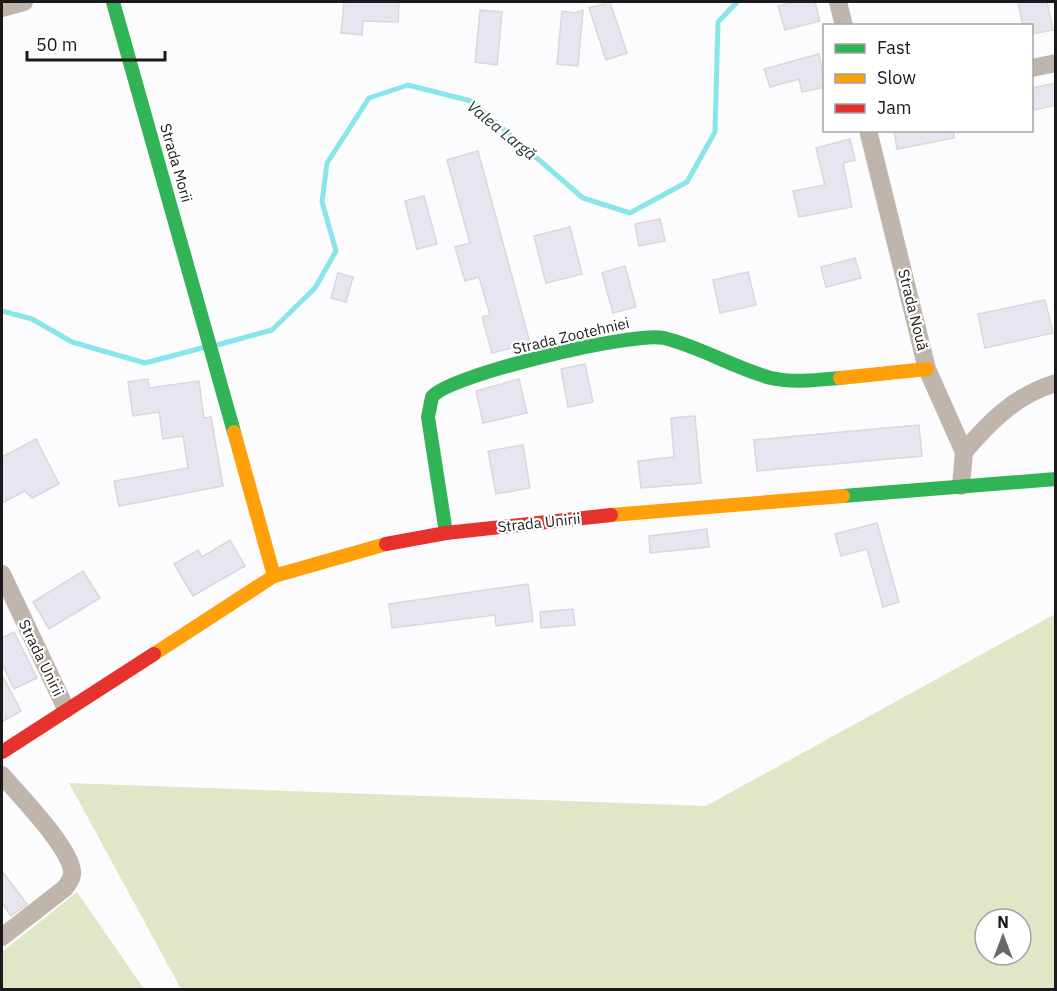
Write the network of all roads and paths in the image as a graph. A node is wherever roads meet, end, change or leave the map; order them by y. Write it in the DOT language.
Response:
graph roads {
  1 [pos="24,2"];
  2 [pos="113,2"];
  3 [pos="838,2"];
  4 [pos="2,8"];
  5 [pos="844,24"];
  6 [pos="1056,63"];
  7 [pos="1033,68"];
  8 [pos="868,132"];
  9 [pos="927,369"];
  10 [pos="1056,383"];
  11 [pos="964,452"];
  12 [pos="1056,479"];
  13 [pos="961,486"];
  14 [pos="446,533"];
  15 [pos="2,574"];
  16 [pos="274,576"];
  17 [pos="66,709"];
  18 [pos="2,752"];
  19 [pos="2,775"];
  20 [pos="2,937"];
  1 -- 4 [label="street"];
  2 -- 16 [label="street, Strada Morii"];
  3 -- 5 [label="street"];
  6 -- 7 [label="street"];
  8 -- 9 [label="street, Strada Nouă"];
  9 -- 11 [label="street, Strada Nouă"];
  9 -- 14 [label="street, Strada Zootehniei"];
  10 -- 11 [label="street"];
  11 -- 13 [label="street, Strada Nouă"];
  12 -- 13 [label="street, Strada Unirii"];
  13 -- 14 [label="street, Strada Unirii"];
  14 -- 16 [label="street, Strada Unirii"];
  15 -- 17 [label="street, Strada Unirii"];
  16 -- 17 [label="street, Strada Unirii"];
  17 -- 18 [label="street, Strada Unirii"];
  19 -- 20 [label="street"];
}
